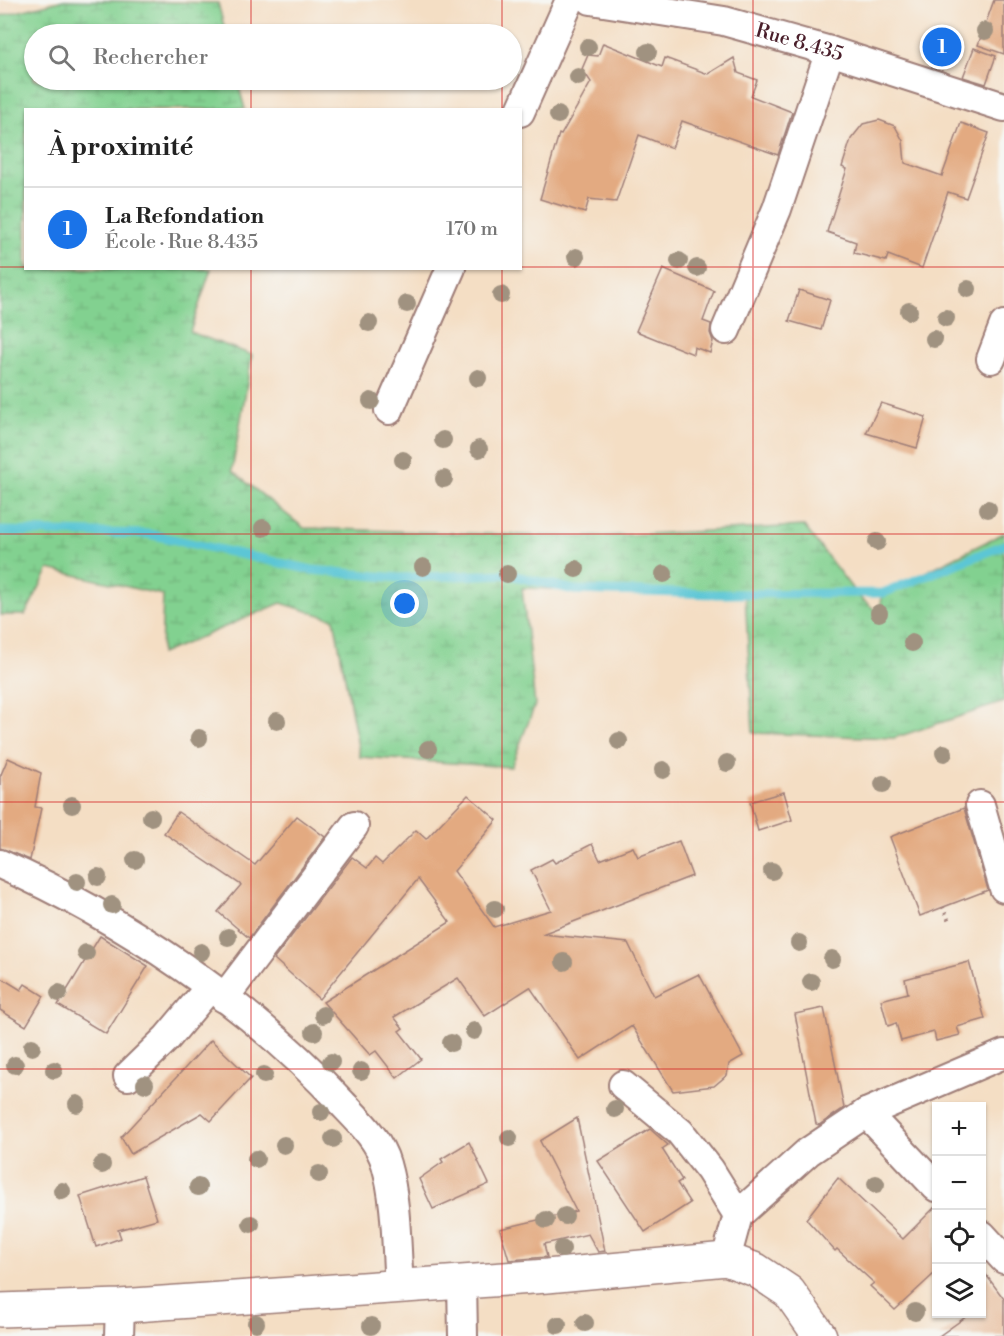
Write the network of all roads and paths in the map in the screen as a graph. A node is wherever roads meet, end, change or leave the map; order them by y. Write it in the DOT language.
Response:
graph roads {
  1 [pos="570,0"];
  2 [pos="591,0"];
  3 [pos="830,51"];
  4 [pos="1004,106"];
  5 [pos="522,108"];
  6 [pos="450,270"];
  7 [pos="1004,325"];
  8 [pos="726,330"];
  9 [pos="991,359"];
  10 [pos="389,410"];
  11 [pos="980,805"];
  12 [pos="354,826"];
  13 [pos="0,864"];
  14 [pos="1004,888"];
  15 [pos="943,907"];
  16 [pos="949,921"];
  17 [pos="216,993"];
  18 [pos="1004,1054"];
  19 [pos="128,1076"];
  20 [pos="623,1085"];
  21 [pos="866,1113"];
  22 [pos="932,1183"];
  23 [pos="738,1215"];
  24 [pos="986,1240"];
  25 [pos="726,1258"];
  26 [pos="1004,1259"];
  27 [pos="462,1281"];
  28 [pos="399,1286"];
  29 [pos="0,1310"];
  30 [pos="119,1321"];
  31 [pos="463,1336"];
  32 [pos="820,1336"];
  1 -- 5 [label="street"];
  2 -- 3 [label="street, Rue 8.435"];
  3 -- 4 [label="street, Rue 8.435"];
  3 -- 8 [label="street"];
  6 -- 10 [label="street"];
  7 -- 9 [label="street"];
  11 -- 14 [label="street"];
  12 -- 17 [label="street"];
  13 -- 17 [label="street"];
  15 -- 16 [label="path"];
  17 -- 19 [label="street"];
  17 -- 28 [label="street"];
  18 -- 21 [label="street"];
  20 -- 23 [label="street"];
  21 -- 22 [label="street"];
  21 -- 23 [label="street"];
  23 -- 25 [label="street"];
  24 -- 26 [label="street"];
  25 -- 27 [label="street"];
  25 -- 32 [label="street"];
  27 -- 28 [label="street"];
  27 -- 31 [label="street"];
  28 -- 30 [label="street"];
  29 -- 30 [label="street"];
}
